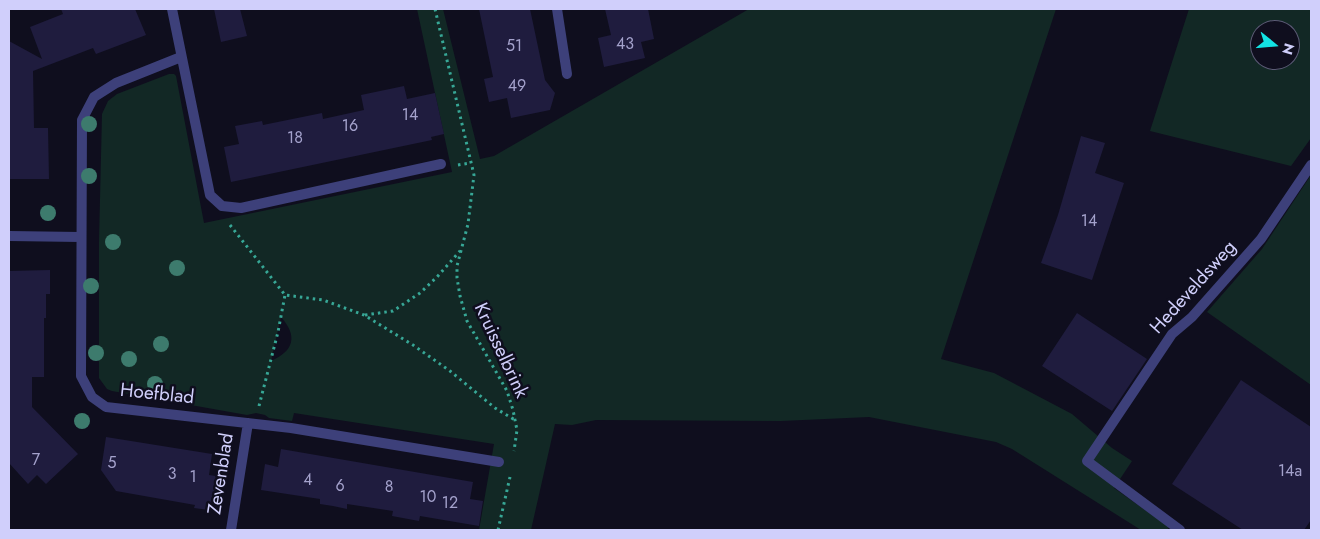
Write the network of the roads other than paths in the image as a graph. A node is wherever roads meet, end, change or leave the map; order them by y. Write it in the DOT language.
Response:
graph roads {
  1 [pos="172,9"];
  2 [pos="557,9"];
  3 [pos="181,56"];
  4 [pos="568,74"];
  5 [pos="441,164"];
  6 [pos="1311,165"];
  7 [pos="9,236"];
  8 [pos="80,237"];
  9 [pos="251,423"];
  10 [pos="499,462"];
  11 [pos="231,530"];
  12 [pos="1180,530"];
  1 -- 3 [label="street"];
  2 -- 4 [label="street"];
  3 -- 5 [label="street"];
  3 -- 8 [label="street, Hoefblad"];
  6 -- 12 [label="street, Hedeveldsweg"];
  7 -- 8 [label="street"];
  8 -- 9 [label="street, Hoefblad"];
  9 -- 10 [label="street, Hoefblad"];
  9 -- 11 [label="street, Zevenblad"];
}
